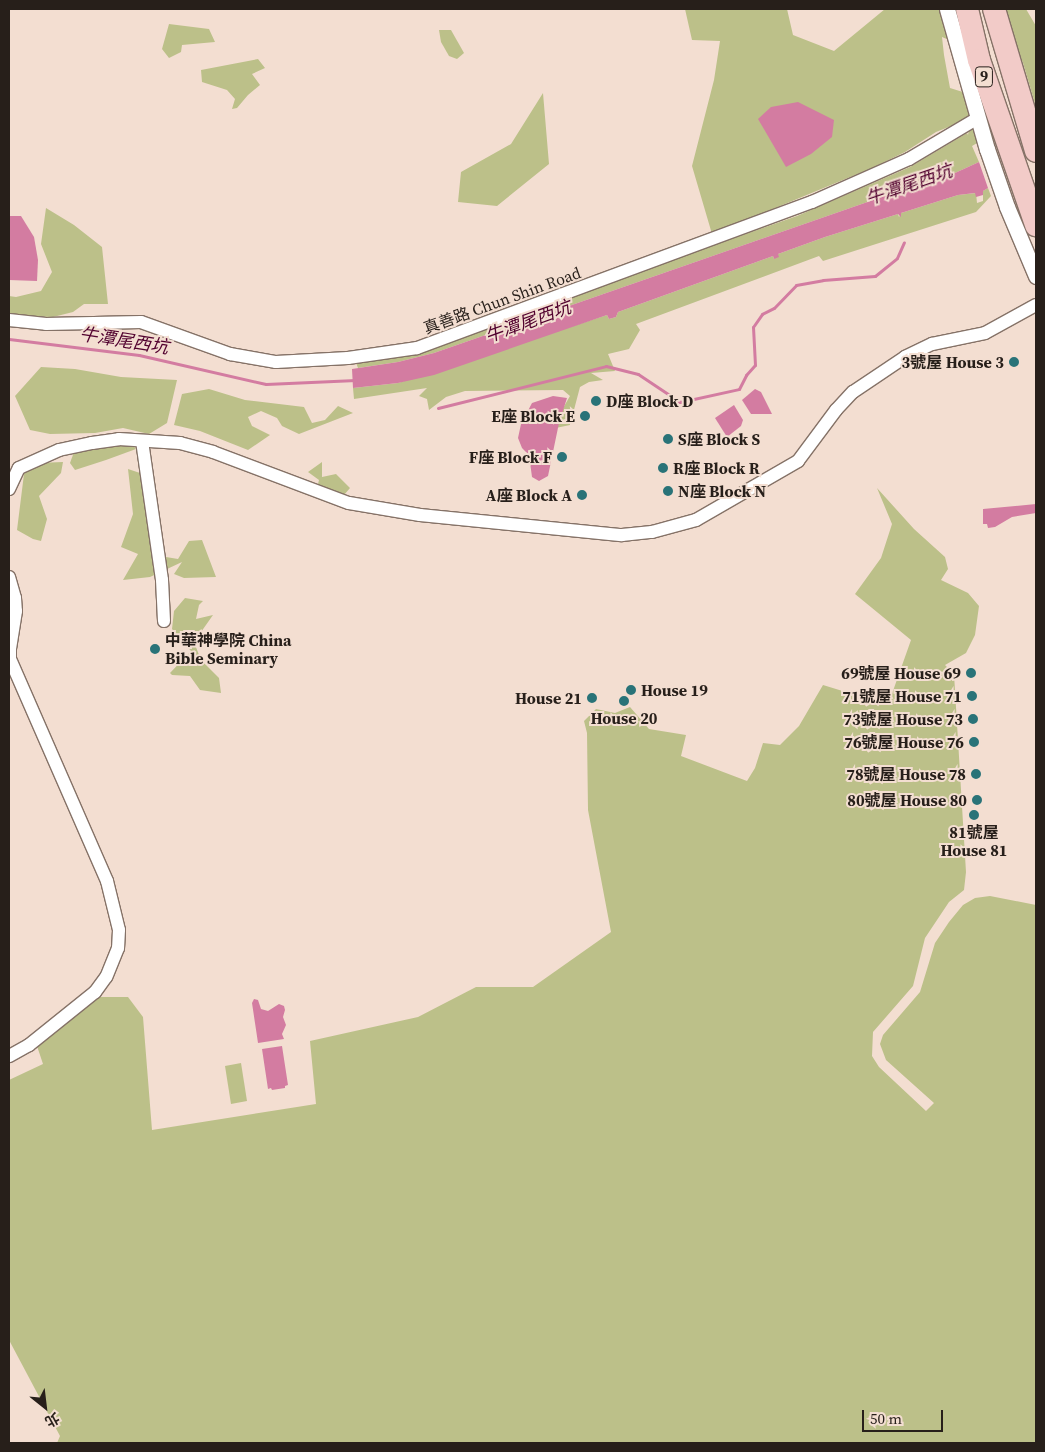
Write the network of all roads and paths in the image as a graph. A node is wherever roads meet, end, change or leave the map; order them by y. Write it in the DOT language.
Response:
graph roads {
  1 [pos="947,9"];
  2 [pos="967,9"];
  3 [pos="994,9"];
  4 [pos="978,118"];
  5 [pos="1033,141"];
  6 [pos="997,147"];
  7 [pos="1024,212"];
  8 [pos="1036,276"];
  9 [pos="1036,305"];
  10 [pos="9,320"];
  11 [pos="142,441"];
  12 [pos="14,466"];
  13 [pos="9,489"];
  14 [pos="9,577"];
  15 [pos="164,620"];
  16 [pos="9,1056"];
  1 -- 4 [label="street"];
  2 -- 6 [label="highway, 9"];
  3 -- 5 [label="highway, 9"];
  4 -- 6 [label="street"];
  4 -- 10 [label="street, 真善路 Chun Shin Road"];
  6 -- 7 [label="highway, 9"];
  7 -- 8 [label="street"];
  9 -- 11 [label="street"];
  11 -- 12 [label="street"];
  11 -- 15 [label="street"];
  12 -- 13 [label="street"];
  14 -- 16 [label="street"];
}
